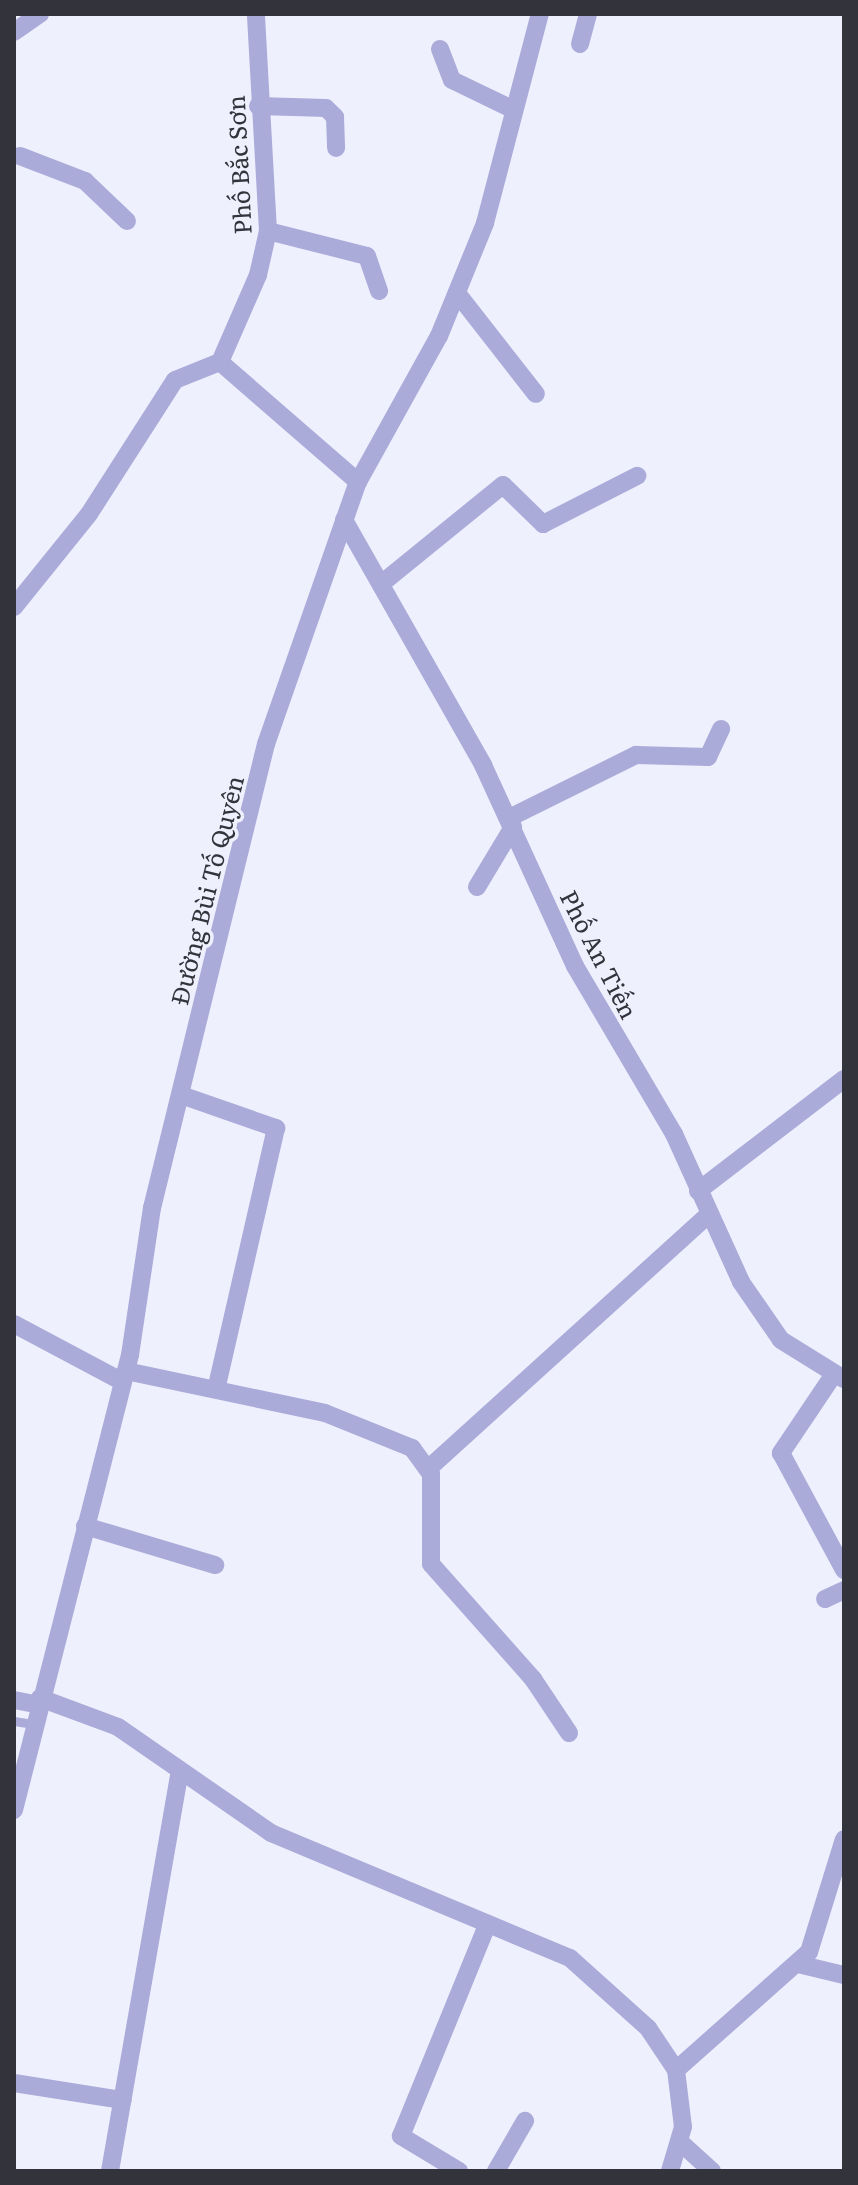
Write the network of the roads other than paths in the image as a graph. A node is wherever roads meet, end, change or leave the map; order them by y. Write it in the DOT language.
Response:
graph roads {
  1 [pos="40,14"];
  2 [pos="256,14"];
  3 [pos="540,14"];
  4 [pos="588,14"];
  5 [pos="14,32"];
  6 [pos="580,44"];
  7 [pos="440,49"];
  8 [pos="258,106"];
  9 [pos="512,109"];
  10 [pos="336,148"];
  11 [pos="16,159"];
  12 [pos="127,221"];
  13 [pos="268,231"];
  14 [pos="379,291"];
  15 [pos="457,293"];
  16 [pos="220,362"];
  17 [pos="536,394"];
  18 [pos="637,476"];
  19 [pos="358,482"];
  20 [pos="344,520"];
  21 [pos="381,584"];
  22 [pos="14,607"];
  23 [pos="721,729"];
  24 [pos="511,823"];
  25 [pos="477,887"];
  26 [pos="844,1079"];
  27 [pos="181,1095"];
  28 [pos="698,1191"];
  29 [pos="709,1214"];
  30 [pos="14,1324"];
  31 [pos="124,1377"];
  32 [pos="838,1378"];
  33 [pos="216,1389"];
  34 [pos="429,1468"];
  35 [pos="85,1526"];
  36 [pos="215,1565"];
  37 [pos="844,1570"];
  38 [pos="844,1590"];
  39 [pos="825,1599"];
  40 [pos="14,1700"];
  41 [pos="40,1702"];
  42 [pos="14,1721"];
  43 [pos="34,1724"];
  44 [pos="569,1733"];
  45 [pos="179,1774"];
  46 [pos="14,1810"];
  47 [pos="844,1839"];
  48 [pos="487,1925"];
  49 [pos="798,1964"];
  50 [pos="844,1975"];
  51 [pos="676,2070"];
  52 [pos="14,2083"];
  53 [pos="123,2100"];
  54 [pos="525,2121"];
  55 [pos="681,2143"];
  56 [pos="110,2171"];
  57 [pos="459,2171"];
  58 [pos="496,2171"];
  59 [pos="670,2171"];
  60 [pos="712,2171"];
  1 -- 5 [label="street"];
  2 -- 8 [label="street, Phố Bắc Sơn"];
  3 -- 9 [label="street, Đường Bùi Tố Quyên"];
  4 -- 6 [label="street"];
  7 -- 9 [label="street"];
  8 -- 10 [label="street"];
  8 -- 13 [label="street, Phố Bắc Sơn"];
  9 -- 15 [label="street, Đường Bùi Tố Quyên"];
  11 -- 12 [label="street"];
  13 -- 14 [label="street"];
  13 -- 16 [label="street, Phố Bắc Sơn"];
  15 -- 17 [label="street"];
  15 -- 19 [label="street, Đường Bùi Tố Quyên"];
  16 -- 19 [label="street"];
  16 -- 22 [label="street"];
  18 -- 21 [label="street"];
  19 -- 20 [label="street, Đường Bùi Tố Quyên"];
  20 -- 21 [label="street, Phố An Tiến"];
  20 -- 27 [label="street, Đường Bùi Tố Quyên"];
  21 -- 24 [label="street, Phố An Tiến"];
  23 -- 24 [label="street"];
  24 -- 25 [label="street"];
  24 -- 28 [label="street, Phố An Tiến"];
  26 -- 28 [label="street"];
  27 -- 31 [label="street, Đường Bùi Tố Quyên"];
  27 -- 33 [label="street"];
  28 -- 29 [label="street, Phố An Tiến"];
  29 -- 32 [label="street, Phố An Tiến"];
  29 -- 34 [label="street"];
  30 -- 31 [label="street"];
  31 -- 33 [label="street"];
  31 -- 35 [label="street, Đường Bùi Tố Quyên"];
  32 -- 37 [label="street"];
  33 -- 34 [label="street"];
  34 -- 44 [label="street"];
  35 -- 36 [label="street"];
  35 -- 41 [label="street, Đường Bùi Tố Quyên"];
  38 -- 39 [label="street"];
  40 -- 41 [label="street"];
  41 -- 43 [label="street, Đường Bùi Tố Quyên"];
  41 -- 45 [label="street"];
  42 -- 43 [label="lane"];
  43 -- 46 [label="street, Đường Bùi Tố Quyên"];
  45 -- 48 [label="street"];
  45 -- 53 [label="street"];
  47 -- 49 [label="street"];
  48 -- 51 [label="street"];
  48 -- 57 [label="street"];
  49 -- 50 [label="street"];
  49 -- 51 [label="street"];
  51 -- 55 [label="street"];
  52 -- 53 [label="street"];
  53 -- 56 [label="street"];
  54 -- 58 [label="street"];
  55 -- 59 [label="street"];
  55 -- 60 [label="street"];
}
